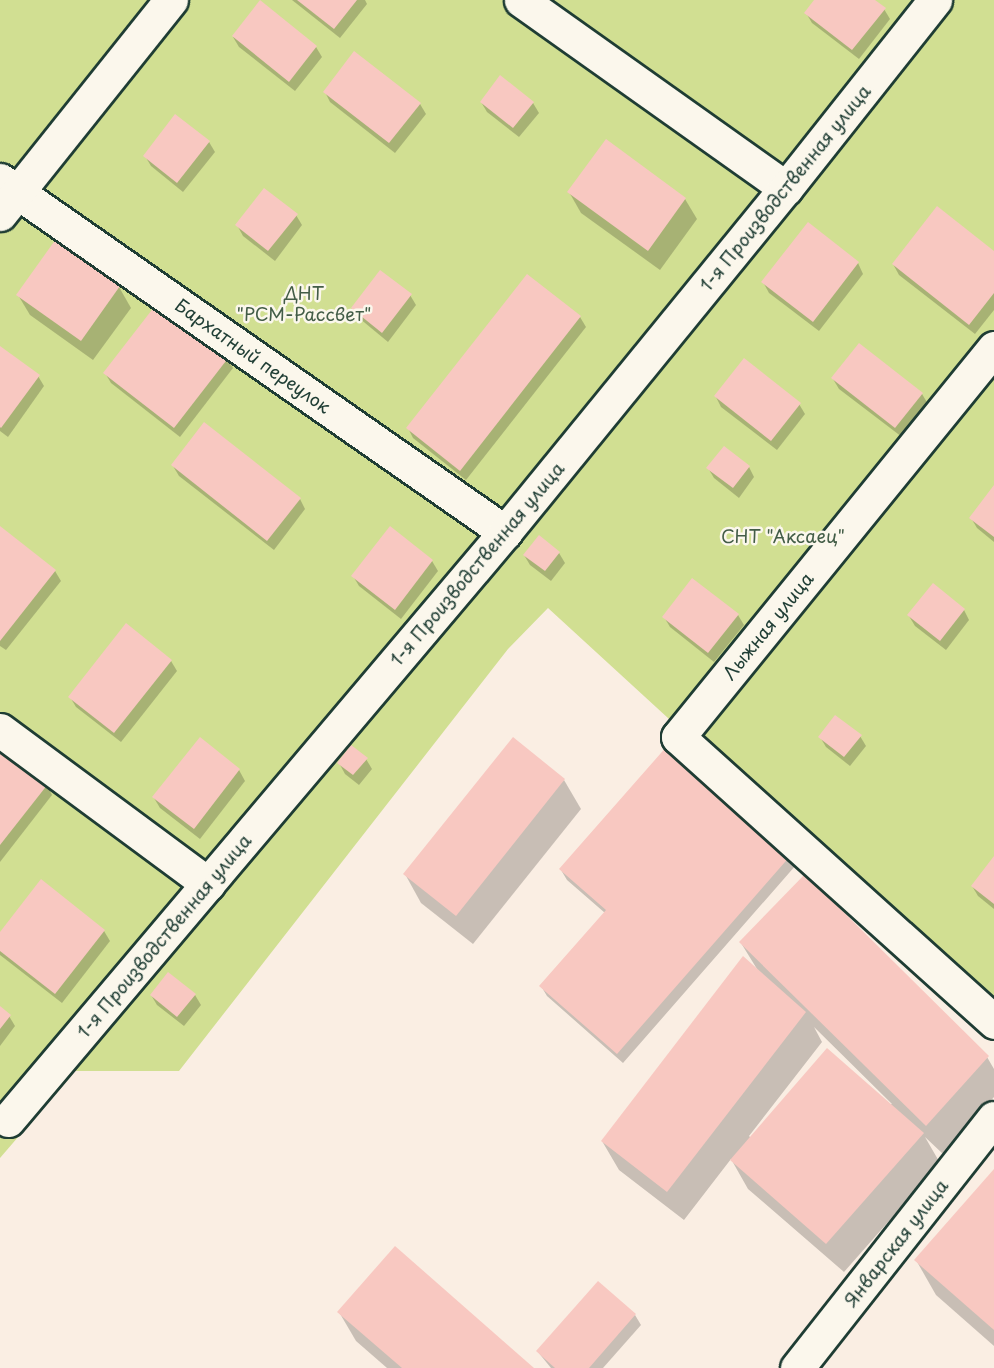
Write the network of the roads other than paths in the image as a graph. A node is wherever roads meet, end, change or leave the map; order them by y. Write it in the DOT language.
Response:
graph roads {
  1 [pos="171,0"];
  2 [pos="521,0"];
  3 [pos="935,0"];
  4 [pos="786,188"];
  5 [pos="6,195"];
  6 [pos="994,348"];
  7 [pos="505,532"];
  8 [pos="0,730"];
  9 [pos="208,884"];
  10 [pos="994,1022"];
  11 [pos="994,1118"];
  12 [pos="8,1120"];
  13 [pos="797,1368"];
  1 -- 5 [label="street"];
  2 -- 4 [label="street"];
  3 -- 4 [label="street, 1-я Производственная улица"];
  4 -- 7 [label="street, 1-я Производственная улица"];
  5 -- 7 [label="street, Бархатный переулок"];
  6 -- 10 [label="street, Лыжная улица"];
  7 -- 9 [label="street, 1-я Производственная улица"];
  8 -- 9 [label="street"];
  9 -- 12 [label="street, 1-я Производственная улица"];
  11 -- 13 [label="street, Январская улица"];
}
